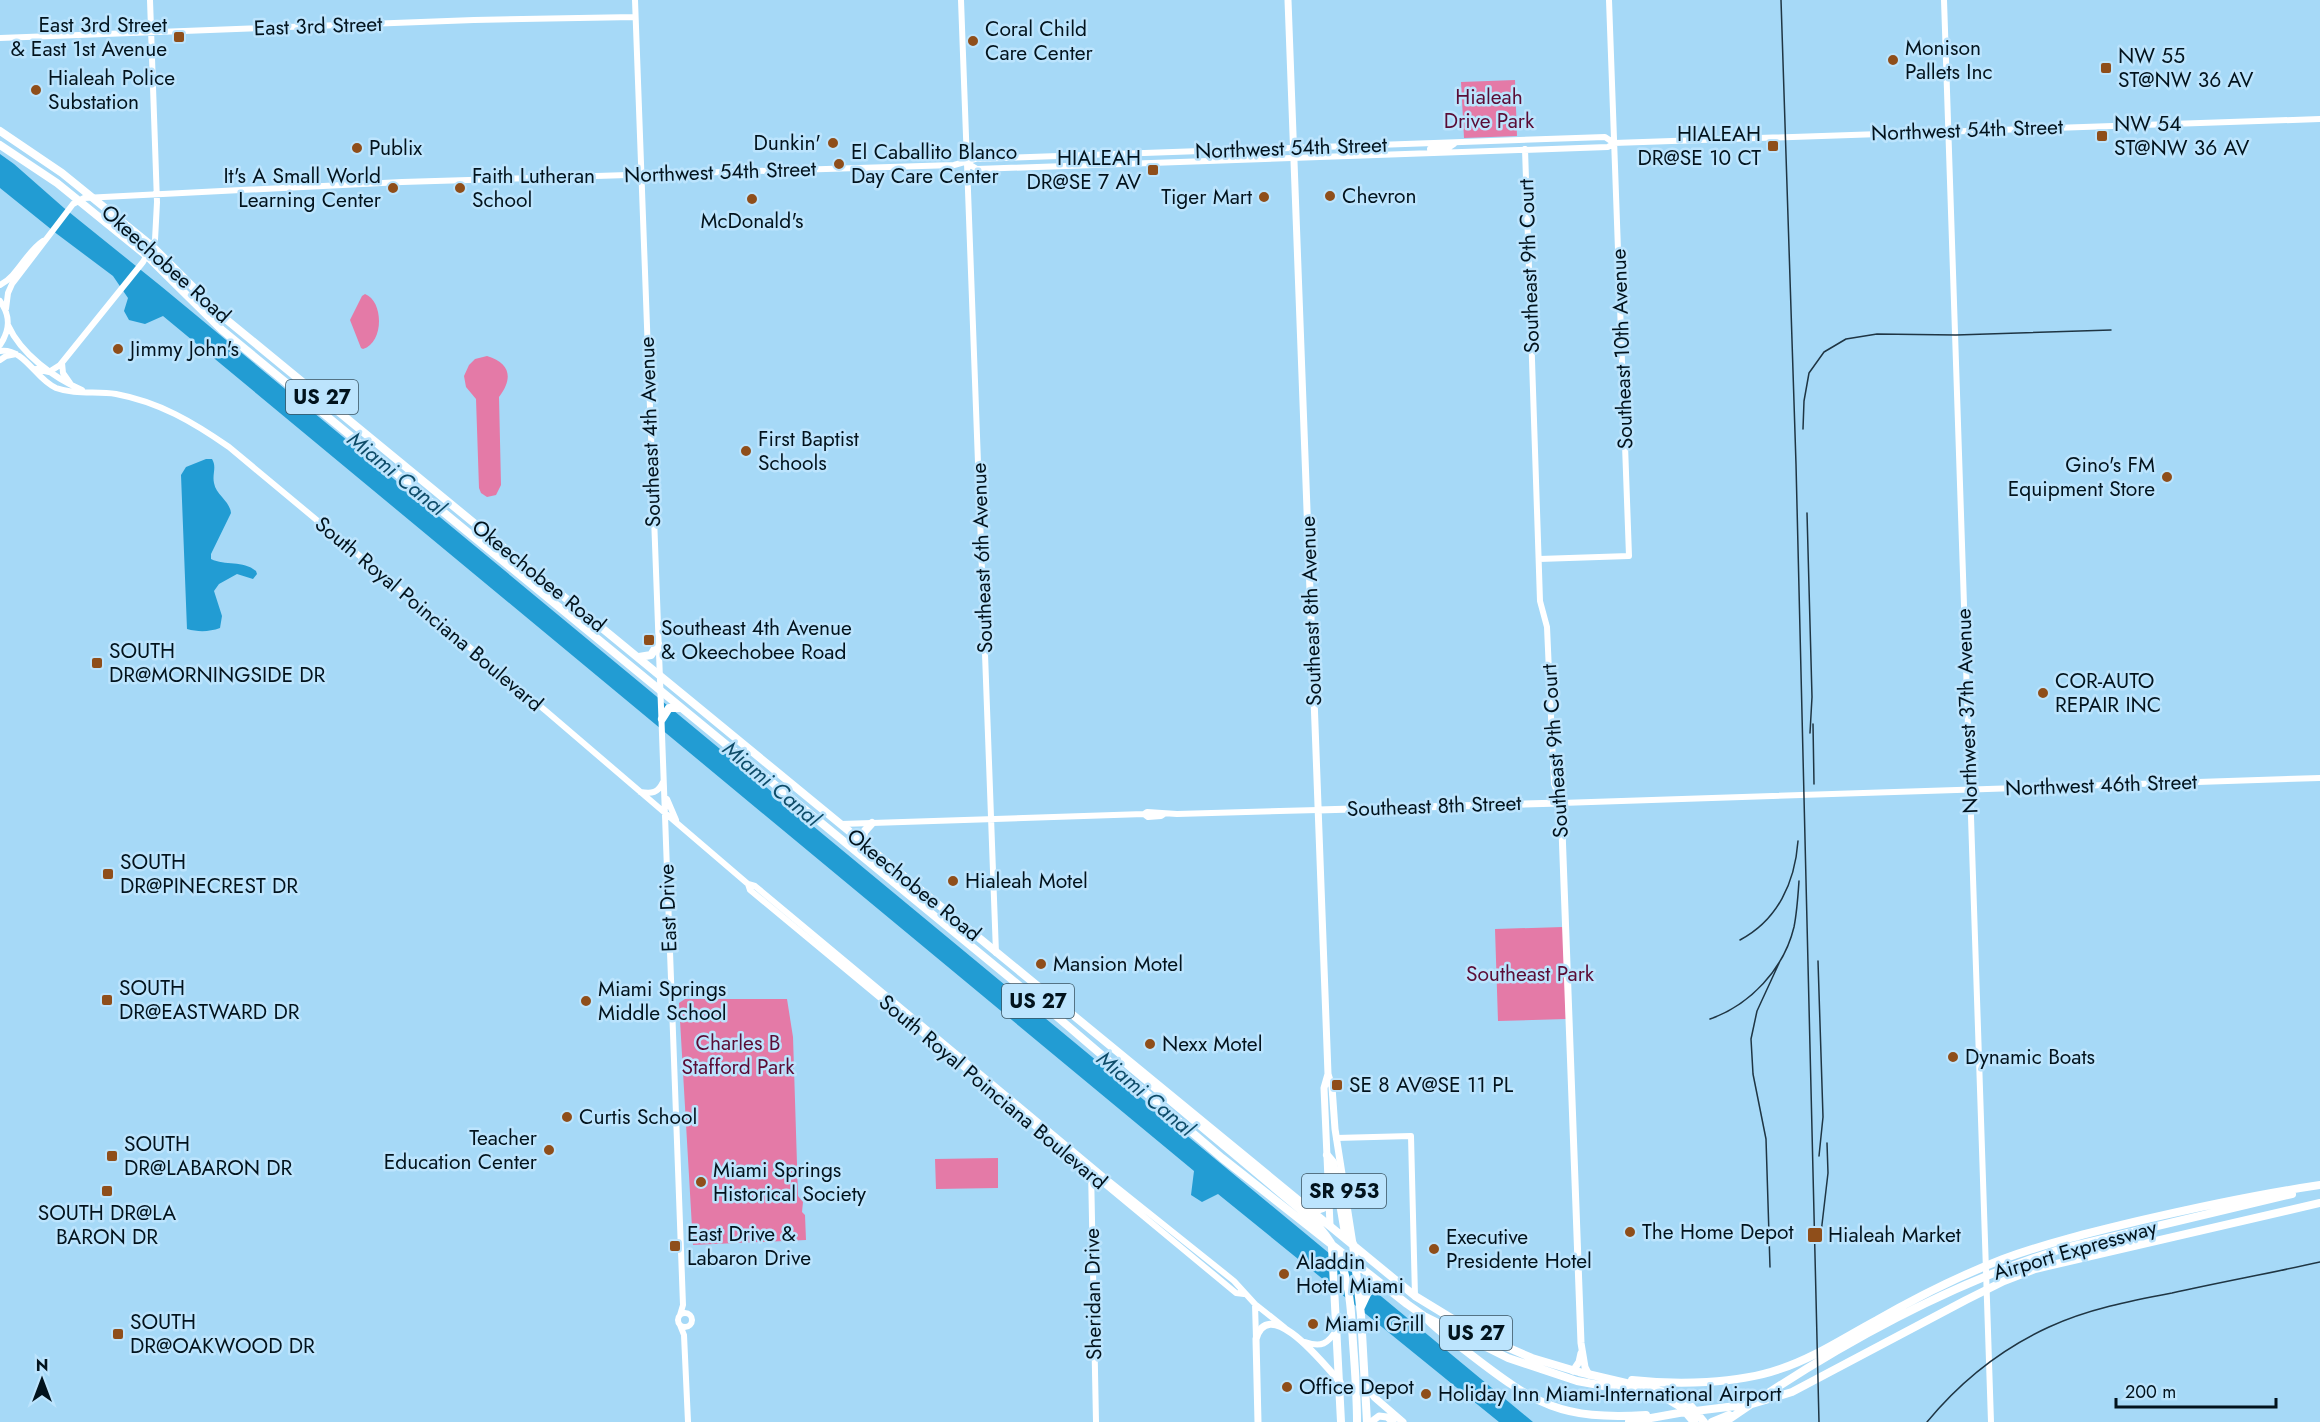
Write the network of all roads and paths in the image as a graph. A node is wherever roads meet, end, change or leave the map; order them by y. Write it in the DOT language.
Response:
graph roads {
  1 [pos="150,0"];
  2 [pos="635,0"];
  3 [pos="961,0"];
  4 [pos="1288,0"];
  5 [pos="1609,0"];
  6 [pos="1944,0"];
  7 [pos="635,17"];
  8 [pos="151,31"];
  9 [pos="0,38"];
  10 [pos="2320,119"];
  11 [pos="1948,130"];
  12 [pos="0,131"];
  13 [pos="1517,140"];
  14 [pos="1458,142"];
  15 [pos="1614,143"];
  16 [pos="0,145"];
  17 [pos="1293,148"];
  18 [pos="1525,149"];
  19 [pos="1458,152"];
  20 [pos="1131,154"];
  21 [pos="1412,154"];
  22 [pos="1294,158"];
  23 [pos="967,163"];
  24 [pos="1065,166"];
  25 [pos="640,175"];
  26 [pos="156,194"];
  27 [pos="92,197"];
  28 [pos="78,200"];
  29 [pos="44,240"];
  30 [pos="152,246"];
  31 [pos="147,256"];
  32 [pos="0,285"];
  33 [pos="0,301"];
  34 [pos="6,309"];
  35 [pos="8,325"];
  36 [pos="0,345"];
  37 [pos="0,351"];
  38 [pos="17,354"];
  39 [pos="0,360"];
  40 [pos="62,362"];
  41 [pos="31,366"];
  42 [pos="51,371"];
  43 [pos="72,386"];
  44 [pos="86,392"];
  45 [pos="454,521"];
  46 [pos="477,525"];
  47 [pos="1539,559"];
  48 [pos="658,644"];
  49 [pos="639,657"];
  50 [pos="659,674"];
  51 [pos="660,694"];
  52 [pos="682,708"];
  53 [pos="662,719"];
  54 [pos="2320,778"];
  55 [pos="665,779"];
  56 [pos="1970,790"];
  57 [pos="639,792"];
  58 [pos="665,793"];
  59 [pos="1811,795"];
  60 [pos="1561,803"];
  61 [pos="1318,810"];
  62 [pos="665,813"];
  63 [pos="813,817"];
  64 [pos="992,820"];
  65 [pos="872,823"];
  66 [pos="840,824"];
  67 [pos="678,825"];
  68 [pos="863,843"];
  69 [pos="996,953"];
  70 [pos="1078,1019"];
  71 [pos="1328,1074"];
  72 [pos="1336,1138"];
  73 [pos="1327,1155"];
  74 [pos="1091,1169"];
  75 [pos="2320,1186"];
  76 [pos="1329,1203"];
  77 [pos="2320,1203"];
  78 [pos="1314,1211"];
  79 [pos="1330,1225"];
  80 [pos="1345,1237"];
  81 [pos="1353,1244"];
  82 [pos="1332,1247"];
  83 [pos="2003,1264"];
  84 [pos="1356,1265"];
  85 [pos="1383,1286"];
  86 [pos="1415,1296"];
  87 [pos="1255,1304"];
  88 [pos="1361,1312"];
  89 [pos="684,1314"];
  90 [pos="1424,1316"];
  91 [pos="1879,1323"];
  92 [pos="680,1325"];
  93 [pos="688,1326"];
  94 [pos="1284,1328"];
  95 [pos="1337,1328"];
  96 [pos="684,1335"];
  97 [pos="1256,1339"];
  98 [pos="1302,1341"];
  99 [pos="1581,1353"];
  100 [pos="1573,1371"];
  101 [pos="1552,1374"];
  102 [pos="1589,1375"];
  103 [pos="1604,1378"];
  104 [pos="1340,1382"];
  105 [pos="1366,1386"];
  106 [pos="1638,1418"];
  107 [pos="1719,1421"];
  108 [pos="688,1422"];
  109 [pos="1096,1422"];
  110 [pos="1258,1422"];
  111 [pos="1341,1422"];
  112 [pos="1358,1422"];
  113 [pos="1369,1422"];
  114 [pos="1393,1422"];
  115 [pos="1403,1422"];
  116 [pos="1629,1422"];
  117 [pos="1694,1422"];
  118 [pos="1704,1422"];
  119 [pos="1991,1422"];
  1 -- 8 [label="street"];
  2 -- 7 [label="street, Southeast 4th Avenue"];
  3 -- 23 [label="street, Southeast 6th Avenue"];
  4 -- 17 [label="main road, SR 953"];
  5 -- 15 [label="street, Southeast 10th Avenue"];
  6 -- 11 [label="street, Northwest 37th Avenue"];
  7 -- 8 [label="street, East 3rd Street"];
  7 -- 25 [label="street, Southeast 4th Avenue"];
  8 -- 9 [label="street, East 3rd Street"];
  8 -- 26 [label="street"];
  10 -- 11 [label="street, Northwest 54th Street"];
  11 -- 15 [label="street, Northwest 54th Street"];
  11 -- 56 [label="street, Northwest 37th Avenue"];
  12 -- 27 [label="highway, Okeechobee Road / US 27"];
  13 -- 14 [label="street, Northwest 54th Street"];
  13 -- 15 [label="street, Northwest 54th Street"];
  13 -- 19 [label="street"];
  14 -- 17 [label="street, Northwest 54th Street"];
  14 -- 21 [label="street"];
  15 -- 18 [label="street, Northwest 54th Street"];
  15 -- 47 [label="street, Southeast 10th Avenue"];
  16 -- 28 [label="highway, Okeechobee Road / US 27"];
  17 -- 20 [label="street, Northwest 54th Street"];
  17 -- 22 [label="main road, Southeast 8th Avenue / SR 953"];
  18 -- 19 [label="street, Northwest 54th Street"];
  18 -- 47 [label="street, Southeast 9th Court"];
  19 -- 21 [label="street, Northwest 54th Street"];
  20 -- 23 [label="street, Northwest 54th Street"];
  20 -- 24 [label="street"];
  21 -- 22 [label="street, Northwest 54th Street"];
  22 -- 24 [label="street, Northwest 54th Street"];
  22 -- 61 [label="main road, Southeast 8th Avenue / SR 953"];
  23 -- 24 [label="street, Northwest 54th Street"];
  23 -- 25 [label="street, Northwest 54th Street"];
  23 -- 64 [label="street, Southeast 6th Avenue"];
  25 -- 26 [label="street, Northwest 54th Street"];
  25 -- 48 [label="street, Southeast 4th Avenue"];
  26 -- 27 [label="street, Northwest 54th Street"];
  26 -- 30 [label="street"];
  27 -- 28 [label="street, Northwest 54th Street"];
  27 -- 30 [label="highway, Okeechobee Road / US 27"];
  28 -- 29 [label="street"];
  28 -- 31 [label="highway, Okeechobee Road / US 27"];
  29 -- 32 [label="street"];
  29 -- 34 [label="street"];
  30 -- 31 [label="street"];
  30 -- 46 [label="highway, Okeechobee Road / US 27"];
  31 -- 40 [label="street"];
  31 -- 45 [label="highway, Okeechobee Road / US 27"];
  33 -- 34 [label="street"];
  34 -- 35 [label="street"];
  35 -- 36 [label="street"];
  35 -- 42 [label="street, South Royal Poinciana Boulevard"];
  37 -- 38 [label="street"];
  38 -- 39 [label="street"];
  38 -- 41 [label="street, South Royal Poinciana Boulevard"];
  40 -- 42 [label="street"];
  40 -- 43 [label="street"];
  41 -- 42 [label="street"];
  41 -- 44 [label="street, South Royal Poinciana Boulevard"];
  42 -- 43 [label="street, South Royal Poinciana Boulevard"];
  43 -- 44 [label="street, South Royal Poinciana Boulevard"];
  44 -- 57 [label="street, South Royal Poinciana Boulevard"];
  45 -- 46 [label="highway"];
  45 -- 51 [label="highway, Okeechobee Road / US 27"];
  46 -- 49 [label="highway, Okeechobee Road / US 27"];
  47 -- 60 [label="street, Southeast 9th Court"];
  48 -- 49 [label="highway"];
  48 -- 50 [label="street, Southeast 4th Avenue"];
  49 -- 50 [label="highway, Okeechobee Road / US 27"];
  50 -- 51 [label="street, Southeast 4th Avenue"];
  50 -- 66 [label="highway, Okeechobee Road / US 27"];
  51 -- 52 [label="highway, Okeechobee Road / US 27"];
  51 -- 53 [label="street, East Drive"];
  52 -- 53 [label="highway"];
  52 -- 63 [label="highway, Okeechobee Road / US 27"];
  53 -- 55 [label="street, East Drive"];
  54 -- 56 [label="street, Northwest 46th Street"];
  55 -- 57 [label="street"];
  55 -- 58 [label="street, East Drive"];
  56 -- 59 [label="street, Northwest 46th Street"];
  56 -- 119 [label="street, Northwest 37th Avenue"];
  57 -- 62 [label="street, South Royal Poinciana Boulevard"];
  58 -- 62 [label="street, East Drive"];
  58 -- 67 [label="street"];
  59 -- 60 [label="street, Southeast 8th Street"];
  60 -- 61 [label="main road, Southeast 8th Street"];
  60 -- 99 [label="main road, Southeast 9th Court"];
  61 -- 64 [label="street, Southeast 8th Street"];
  61 -- 71 [label="main road, Southeast 8th Avenue / SR 953"];
  62 -- 67 [label="street, South Royal Poinciana Boulevard"];
  62 -- 89 [label="street, East Drive"];
  63 -- 66 [label="highway"];
  63 -- 82 [label="highway, Okeechobee Road / US 27"];
  64 -- 65 [label="street, Southeast 8th Street"];
  64 -- 69 [label="street, Southeast 6th Avenue"];
  65 -- 66 [label="street, Southeast 8th Street"];
  65 -- 68 [label="highway"];
  66 -- 68 [label="highway, Okeechobee Road / US 27"];
  67 -- 74 [label="street, South Royal Poinciana Boulevard"];
  68 -- 69 [label="highway, Okeechobee Road / US 27"];
  69 -- 70 [label="highway, Okeechobee Road / US 27"];
  70 -- 78 [label="highway, Okeechobee Road / US 27"];
  70 -- 112 [label="highway"];
  71 -- 72 [label="main road, SR 953"];
  71 -- 73 [label="main road, SR 953"];
  72 -- 81 [label="main road, SR 953"];
  72 -- 86 [label="street"];
  73 -- 76 [label="main road, SR 953"];
  73 -- 80 [label="highway"];
  74 -- 87 [label="street, South Royal Poinciana Boulevard"];
  74 -- 109 [label="street, Sheridan Drive"];
  75 -- 83 [label="highway"];
  76 -- 78 [label="highway"];
  76 -- 79 [label="main road, SR 953"];
  77 -- 106 [label="highway, Airport Expressway"];
  78 -- 79 [label="highway, Okeechobee Road / US 27"];
  79 -- 80 [label="highway, Okeechobee Road / US 27"];
  79 -- 82 [label="highway, SR 953"];
  80 -- 81 [label="highway, Okeechobee Road / US 27"];
  80 -- 84 [label="highway"];
  81 -- 84 [label="highway, SR 953"];
  81 -- 86 [label="highway, Okeechobee Road / US 27"];
  82 -- 84 [label="highway, Okeechobee Road / US 27"];
  82 -- 95 [label="highway, SR 953"];
  83 -- 91 [label="highway, Airport Expressway"];
  83 -- 91 [label="highway"];
  84 -- 85 [label="highway, Okeechobee Road / US 27"];
  84 -- 88 [label="highway, SR 953"];
  85 -- 88 [label="highway"];
  85 -- 90 [label="highway, Okeechobee Road / US 27"];
  86 -- 100 [label="highway, Okeechobee Road / US 27"];
  87 -- 94 [label="street, South Royal Poinciana Boulevard"];
  87 -- 97 [label="street"];
  88 -- 105 [label="highway, SR 953"];
  89 -- 92 [label="street"];
  89 -- 93 [label="street"];
  90 -- 101 [label="highway, Okeechobee Road / US 27"];
  90 -- 106 [label="highway"];
  91 -- 103 [label="highway"];
  91 -- 107 [label="highway, Airport Expressway"];
  92 -- 93 [label="street"];
  92 -- 96 [label="street"];
  93 -- 96 [label="street"];
  94 -- 97 [label="main road"];
  94 -- 98 [label="main road, South Royal Poinciana Boulevard"];
  95 -- 98 [label="street"];
  95 -- 104 [label="highway, SR 953"];
  96 -- 108 [label="street"];
  97 -- 110 [label="main road"];
  98 -- 104 [label="main road, South Royal Poinciana Boulevard"];
  99 -- 100 [label="main road, Southeast 9th Court"];
  99 -- 102 [label="main road, Southeast 9th Court"];
  100 -- 101 [label="highway"];
  100 -- 102 [label="highway, Okeechobee Road / US 27"];
  101 -- 117 [label="highway, Okeechobee Road / US 27"];
  102 -- 103 [label="highway, Okeechobee Road / US 27"];
  103 -- 118 [label="highway, Okeechobee Road / US 27"];
  104 -- 111 [label="highway, SR 953"];
  105 -- 113 [label="highway, SR 953"];
  105 -- 115 [label="main road"];
  106 -- 116 [label="highway"];
  113 -- 114 [label="main road"];
}
